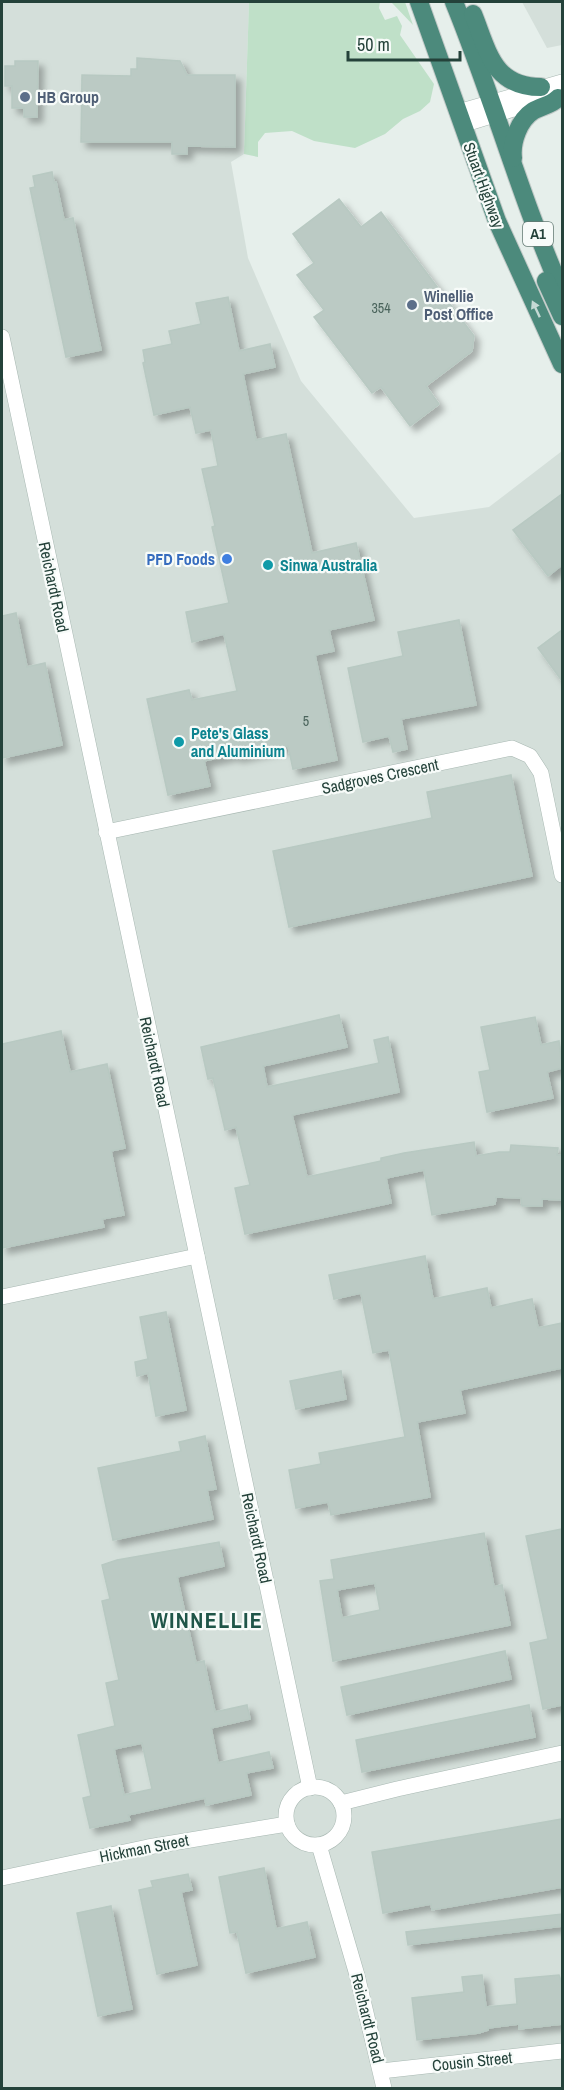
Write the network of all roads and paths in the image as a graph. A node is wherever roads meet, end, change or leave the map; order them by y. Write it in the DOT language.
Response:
graph roads {
  1 [pos="419,2"];
  2 [pos="454,2"];
  3 [pos="468,2"];
  4 [pos="541,87"];
  5 [pos="561,92"];
  6 [pos="494,108"];
  7 [pos="460,119"];
  8 [pos="516,174"];
  9 [pos="536,229"];
  10 [pos="562,292"];
  11 [pos="562,316"];
  12 [pos="2,337"];
  13 [pos="562,364"];
  14 [pos="106,832"];
  15 [pos="562,875"];
  16 [pos="196,1256"];
  17 [pos="2,1297"];
  18 [pos="562,1753"];
  19 [pos="310,1788"];
  20 [pos="341,1803"];
  21 [pos="287,1824"];
  22 [pos="319,1845"];
  23 [pos="2,1878"];
  24 [pos="562,2051"];
  25 [pos="381,2071"];
  26 [pos="384,2088"];
  1 -- 7 [label="highway, Stuart Highway / A1"];
  2 -- 6 [label="highway, Stuart Highway / A1"];
  3 -- 4 [label="highway"];
  4 -- 5 [label="street"];
  4 -- 6 [label="street"];
  5 -- 6 [label="street"];
  5 -- 8 [label="highway"];
  6 -- 7 [label="street"];
  6 -- 8 [label="highway, Stuart Highway / A1"];
  13 -- 7 [label="highway, Stuart Highway / A1, one-way"];
  8 -- 9 [label="highway, Stuart Highway / A1"];
  9 -- 10 [label="highway, Stuart Highway / A1"];
  9 -- 11 [label="highway"];
  12 -- 14 [label="street, Reichardt Road"];
  14 -- 15 [label="street, Sadgroves Crescent"];
  14 -- 16 [label="street, Reichardt Road"];
  16 -- 17 [label="street"];
  16 -- 19 [label="street, Reichardt Road"];
  18 -- 20 [label="street"];
  19 -- 20 [label="street"];
  19 -- 21 [label="street"];
  20 -- 22 [label="street"];
  21 -- 22 [label="street"];
  21 -- 23 [label="street, Hickman Street"];
  22 -- 25 [label="street, Reichardt Road"];
  24 -- 25 [label="street, Cousin Street"];
  25 -- 26 [label="street, Reichardt Road"];
}
